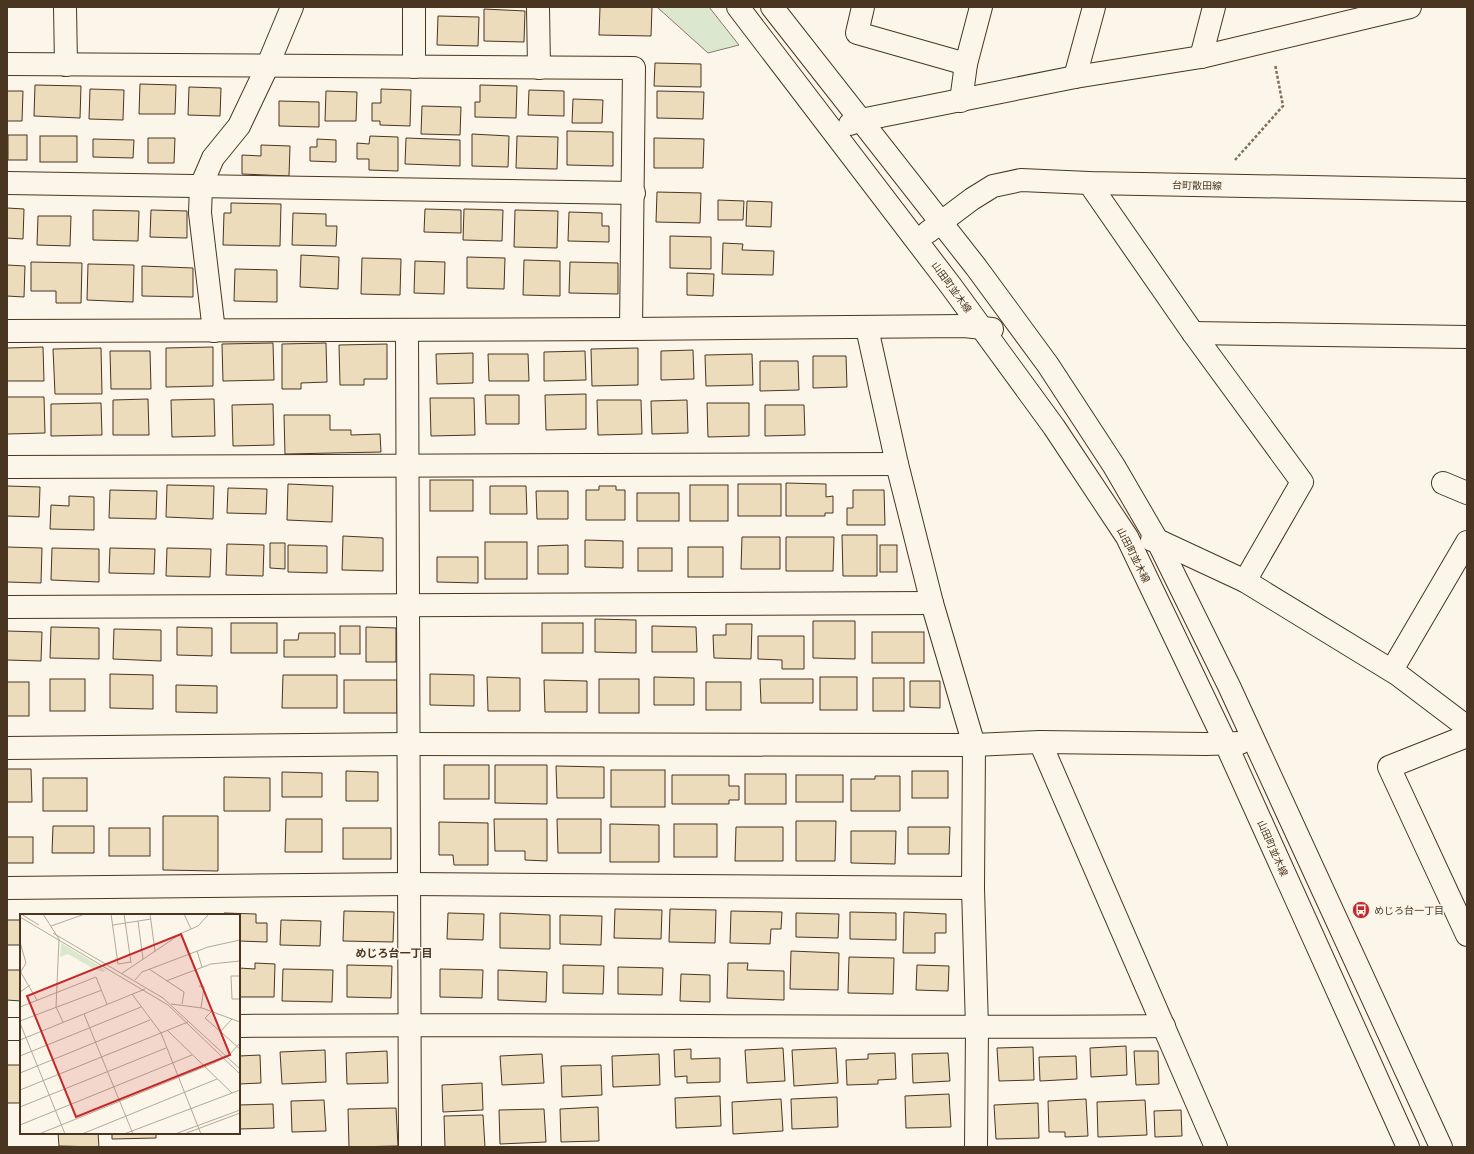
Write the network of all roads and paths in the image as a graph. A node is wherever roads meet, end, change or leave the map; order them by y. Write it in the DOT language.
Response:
graph roads {
  1 [pos="65,7"];
  2 [pos="292,7"];
  3 [pos="414,7"];
  4 [pos="538,7"];
  5 [pos="738,7"];
  6 [pos="772,7"];
  7 [pos="863,7"];
  8 [pos="980,7"];
  9 [pos="1094,7"];
  10 [pos="1214,7"];
  11 [pos="1410,7"];
  12 [pos="1270,40"];
  13 [pos="1201,57"];
  14 [pos="7,64"];
  15 [pos="966,64"];
  16 [pos="66,65"];
  17 [pos="267,67"];
  18 [pos="414,67"];
  19 [pos="539,68"];
  20 [pos="1075,77"];
  21 [pos="962,101"];
  22 [pos="861,120"];
  23 [pos="834,130"];
  24 [pos="1235,160"];
  25 [pos="7,183"];
  26 [pos="1088,183"];
  27 [pos="201,186"];
  28 [pos="1467,190"];
  29 [pos="634,193"];
  30 [pos="940,223"];
  31 [pos="917,240"];
  32 [pos="867,328"];
  33 [pos="631,329"];
  34 [pos="982,329"];
  35 [pos="1020,329"];
  36 [pos="407,330"];
  37 [pos="7,331"];
  38 [pos="214,331"];
  39 [pos="1193,333"];
  40 [pos="1467,337"];
  41 [pos="897,464"];
  42 [pos="7,467"];
  43 [pos="408,467"];
  44 [pos="1443,483"];
  45 [pos="1467,493"];
  46 [pos="1127,537"];
  47 [pos="1157,540"];
  48 [pos="1467,542"];
  49 [pos="1245,581"];
  50 [pos="932,604"];
  51 [pos="408,605"];
  52 [pos="7,607"];
  53 [pos="1392,670"];
  54 [pos="1467,727"];
  55 [pos="1467,736"];
  56 [pos="1040,742"];
  57 [pos="1255,742"];
  58 [pos="409,744"];
  59 [pos="1226,744"];
  60 [pos="974,745"];
  61 [pos="7,748"];
  62 [pos="409,884"];
  63 [pos="7,888"];
  64 [pos="973,888"];
  65 [pos="1466,931"];
  66 [pos="410,1025"];
  67 [pos="240,1026"];
  68 [pos="1164,1026"];
  69 [pos="977,1028"];
  70 [pos="7,1029"];
  71 [pos="20,1029"];
  72 [pos="410,1147"];
  73 [pos="976,1147"];
  74 [pos="1216,1147"];
  75 [pos="1408,1147"];
  76 [pos="1441,1147"];
  1 -- 16 [label="street"];
  2 -- 17 [label="street"];
  3 -- 18 [label="street"];
  4 -- 19 [label="street"];
  5 -- 23 [label="street, 山田町並木線"];
  6 -- 22 [label="street"];
  7 -- 15 [label="street"];
  8 -- 15 [label="street"];
  9 -- 20 [label="street"];
  10 -- 13 [label="street"];
  11 -- 12 [label="street"];
  12 -- 13 [label="street"];
  12 -- 24 [label="path"];
  13 -- 20 [label="street"];
  14 -- 16 [label="street"];
  15 -- 21 [label="street"];
  16 -- 17 [label="street"];
  17 -- 18 [label="street"];
  17 -- 27 [label="street"];
  18 -- 19 [label="street"];
  19 -- 29 [label="street"];
  20 -- 21 [label="street"];
  21 -- 22 [label="street"];
  22 -- 23 [label="street"];
  22 -- 30 [label="street"];
  23 -- 31 [label="street, 山田町並木線"];
  25 -- 27 [label="street"];
  26 -- 28 [label="street, 台町散田線"];
  26 -- 30 [label="street, 台町散田線"];
  26 -- 39 [label="street"];
  27 -- 29 [label="street"];
  27 -- 38 [label="street"];
  29 -- 33 [label="street"];
  30 -- 31 [label="street, 台町散田線"];
  30 -- 35 [label="street"];
  31 -- 34 [label="street, 山田町並木線"];
  32 -- 33 [label="street"];
  32 -- 34 [label="street"];
  32 -- 41 [label="street"];
  33 -- 36 [label="street"];
  34 -- 35 [label="street"];
  34 -- 46 [label="street, 山田町並木線"];
  35 -- 47 [label="street"];
  36 -- 38 [label="street"];
  36 -- 43 [label="street"];
  37 -- 38 [label="street"];
  39 -- 40 [label="street"];
  39 -- 49 [label="street"];
  41 -- 43 [label="street"];
  41 -- 50 [label="street"];
  42 -- 43 [label="street"];
  43 -- 51 [label="street"];
  44 -- 45 [label="street"];
  46 -- 47 [label="street"];
  46 -- 59 [label="street, 山田町並木線"];
  47 -- 49 [label="street"];
  47 -- 57 [label="street"];
  48 -- 53 [label="street"];
  49 -- 53 [label="street"];
  50 -- 51 [label="street"];
  50 -- 60 [label="street"];
  51 -- 52 [label="street"];
  51 -- 58 [label="street"];
  53 -- 54 [label="street"];
  55 -- 65 [label="street"];
  56 -- 59 [label="street"];
  56 -- 60 [label="street"];
  56 -- 68 [label="street"];
  57 -- 59 [label="street"];
  57 -- 76 [label="street"];
  58 -- 60 [label="street"];
  58 -- 61 [label="street"];
  58 -- 62 [label="street"];
  59 -- 75 [label="street, 山田町並木線"];
  60 -- 64 [label="street"];
  62 -- 63 [label="street"];
  62 -- 64 [label="street"];
  62 -- 66 [label="street"];
  64 -- 69 [label="street"];
  66 -- 67 [label="street"];
  66 -- 69 [label="street"];
  66 -- 72 [label="street"];
  68 -- 69 [label="street"];
  68 -- 74 [label="street"];
  69 -- 73 [label="street"];
  70 -- 71 [label="street"];
}
